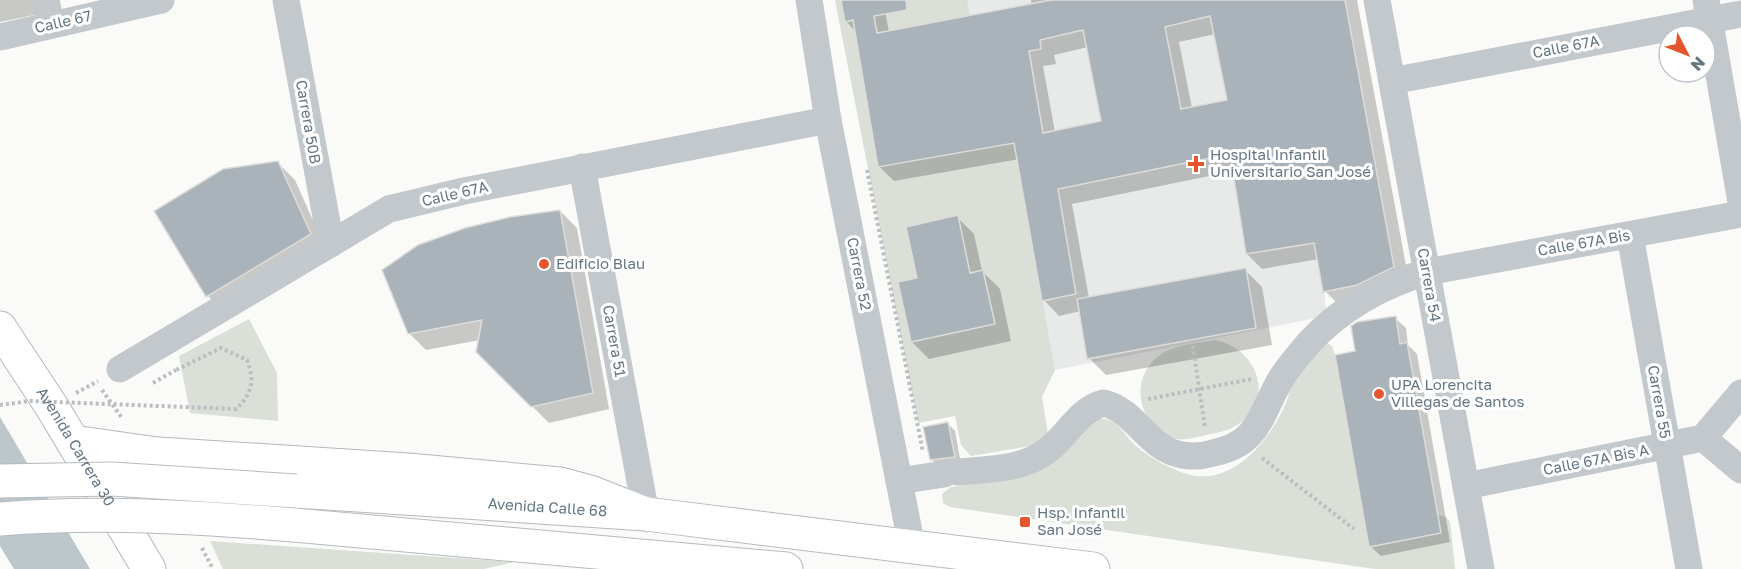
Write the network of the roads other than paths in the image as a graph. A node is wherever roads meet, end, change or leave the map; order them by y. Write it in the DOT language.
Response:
graph roads {
  1 [pos="161,0"];
  2 [pos="286,0"];
  3 [pos="809,0"];
  4 [pos="1377,0"];
  5 [pos="1708,10"];
  6 [pos="48,12"];
  7 [pos="1741,14"];
  8 [pos="0,37"];
  9 [pos="1392,81"];
  10 [pos="828,120"];
  11 [pos="582,167"];
  12 [pos="1741,202"];
  13 [pos="1741,214"];
  14 [pos="1630,235"];
  15 [pos="331,244"];
  16 [pos="1427,272"];
  17 [pos="0,328"];
  18 [pos="120,369"];
  19 [pos="1741,393"];
  20 [pos="1703,438"];
  21 [pos="73,442"];
  22 [pos="1667,446"];
  23 [pos="1741,471"];
  24 [pos="0,481"];
  25 [pos="899,481"];
  26 [pos="1466,486"];
  27 [pos="646,514"];
  28 [pos="0,519"];
  29 [pos="912,547"];
  30 [pos="747,564"];
  31 [pos="149,569"];
  32 [pos="711,569"];
  33 [pos="786,569"];
  34 [pos="1093,569"];
  35 [pos="1481,569"];
  36 [pos="1689,569"];
  1 -- 6 [label="street, Calle 67"];
  2 -- 15 [label="street, Carrera 50B"];
  3 -- 10 [label="street, Carrera 52"];
  4 -- 9 [label="street, Carrera 54"];
  5 -- 7 [label="street, Calle 67A"];
  5 -- 9 [label="street, Calle 67A"];
  5 -- 12 [label="street"];
  6 -- 8 [label="street, Calle 67"];
  9 -- 16 [label="street, Carrera 54"];
  10 -- 11 [label="street, Calle 67A"];
  10 -- 25 [label="street, Carrera 52"];
  11 -- 15 [label="street, Calle 67A"];
  11 -- 27 [label="street, Carrera 51"];
  13 -- 14 [label="street, Calle 67A Bis"];
  14 -- 16 [label="street, Calle 67A Bis"];
  14 -- 22 [label="street, Carrera 55"];
  15 -- 18 [label="street, Calle 67A"];
  16 -- 25 [label="street, Calle 67A Bis"];
  16 -- 26 [label="street, Carrera 54"];
  17 -- 21 [label="main road, Avenida Carrera 30"];
  19 -- 20 [label="street"];
  20 -- 22 [label="street, Calle 67A Bis A"];
  20 -- 23 [label="street"];
  21 -- 27 [label="main road"];
  21 -- 31 [label="main road, Avenida Carrera 30"];
  22 -- 26 [label="street, Calle 67A Bis A"];
  22 -- 36 [label="street, Carrera 55"];
  24 -- 27 [label="main road, Avenida Calle 68, bridge"];
  25 -- 29 [label="street, Carrera 52"];
  26 -- 35 [label="street, Carrera 54"];
  27 -- 29 [label="main road, Avenida Calle 68"];
  28 -- 30 [label="main road, bridge"];
  29 -- 34 [label="main road, Avenida Calle 68"];
  30 -- 32 [label="main road"];
  30 -- 33 [label="main road"];
}
